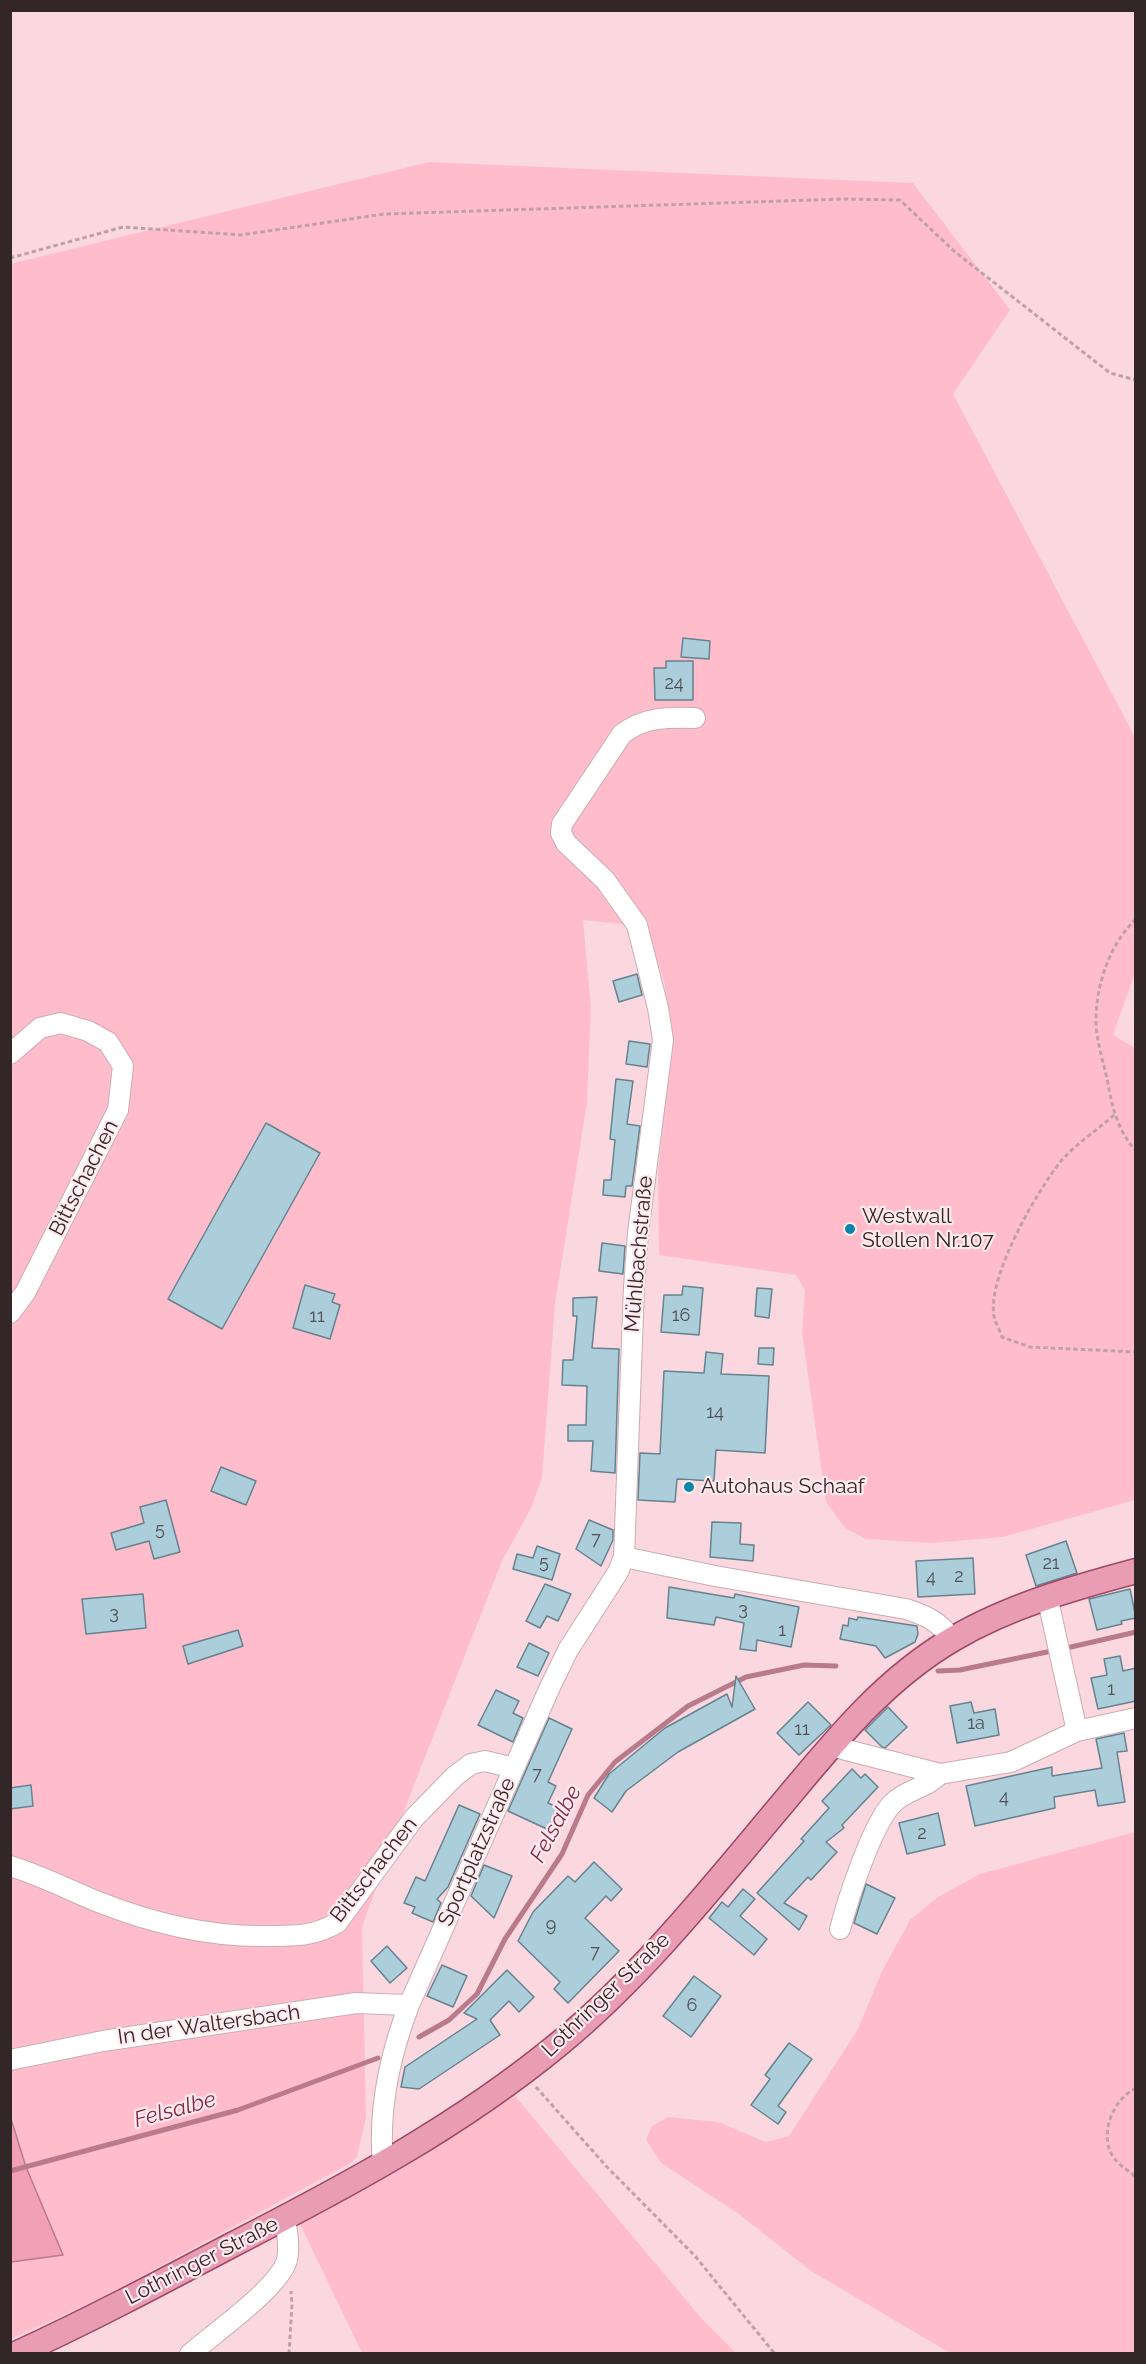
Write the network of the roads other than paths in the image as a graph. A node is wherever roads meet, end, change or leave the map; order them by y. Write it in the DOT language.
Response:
graph roads {
  1 [pos="695,718"];
  2 [pos="10,1054"];
  3 [pos="10,1313"];
  4 [pos="624,1557"];
  5 [pos="1136,1571"];
  6 [pos="1047,1596"];
  7 [pos="953,1639"];
  8 [pos="1136,1718"];
  9 [pos="1077,1731"];
  10 [pos="831,1746"];
  11 [pos="514,1768"];
  12 [pos="940,1774"];
  13 [pos="10,1866"];
  14 [pos="840,1929"];
  15 [pos="409,2005"];
  16 [pos="10,2060"];
  17 [pos="382,2164"];
  18 [pos="285,2218"];
  19 [pos="16,2354"];
  20 [pos="190,2354"];
  1 -- 4 [label="street, Mühlbachstraße"];
  2 -- 3 [label="street, Bittschachen"];
  4 -- 7 [label="street"];
  4 -- 11 [label="street, Sportplatzstraße"];
  5 -- 6 [label="main road, Lothringer Straße"];
  6 -- 7 [label="main road, Lothringer Straße"];
  6 -- 9 [label="street"];
  7 -- 10 [label="main road, Lothringer Straße"];
  8 -- 9 [label="street"];
  9 -- 12 [label="street"];
  10 -- 12 [label="street"];
  10 -- 17 [label="main road, Lothringer Straße"];
  11 -- 13 [label="street, Bittschachen"];
  11 -- 15 [label="street, Sportplatzstraße"];
  12 -- 14 [label="street"];
  15 -- 16 [label="street, In der Waltersbach"];
  15 -- 17 [label="street, Sportplatzstraße"];
  17 -- 18 [label="main road, Lothringer Straße"];
  18 -- 19 [label="main road, Lothringer Straße"];
  18 -- 20 [label="street"];
}
